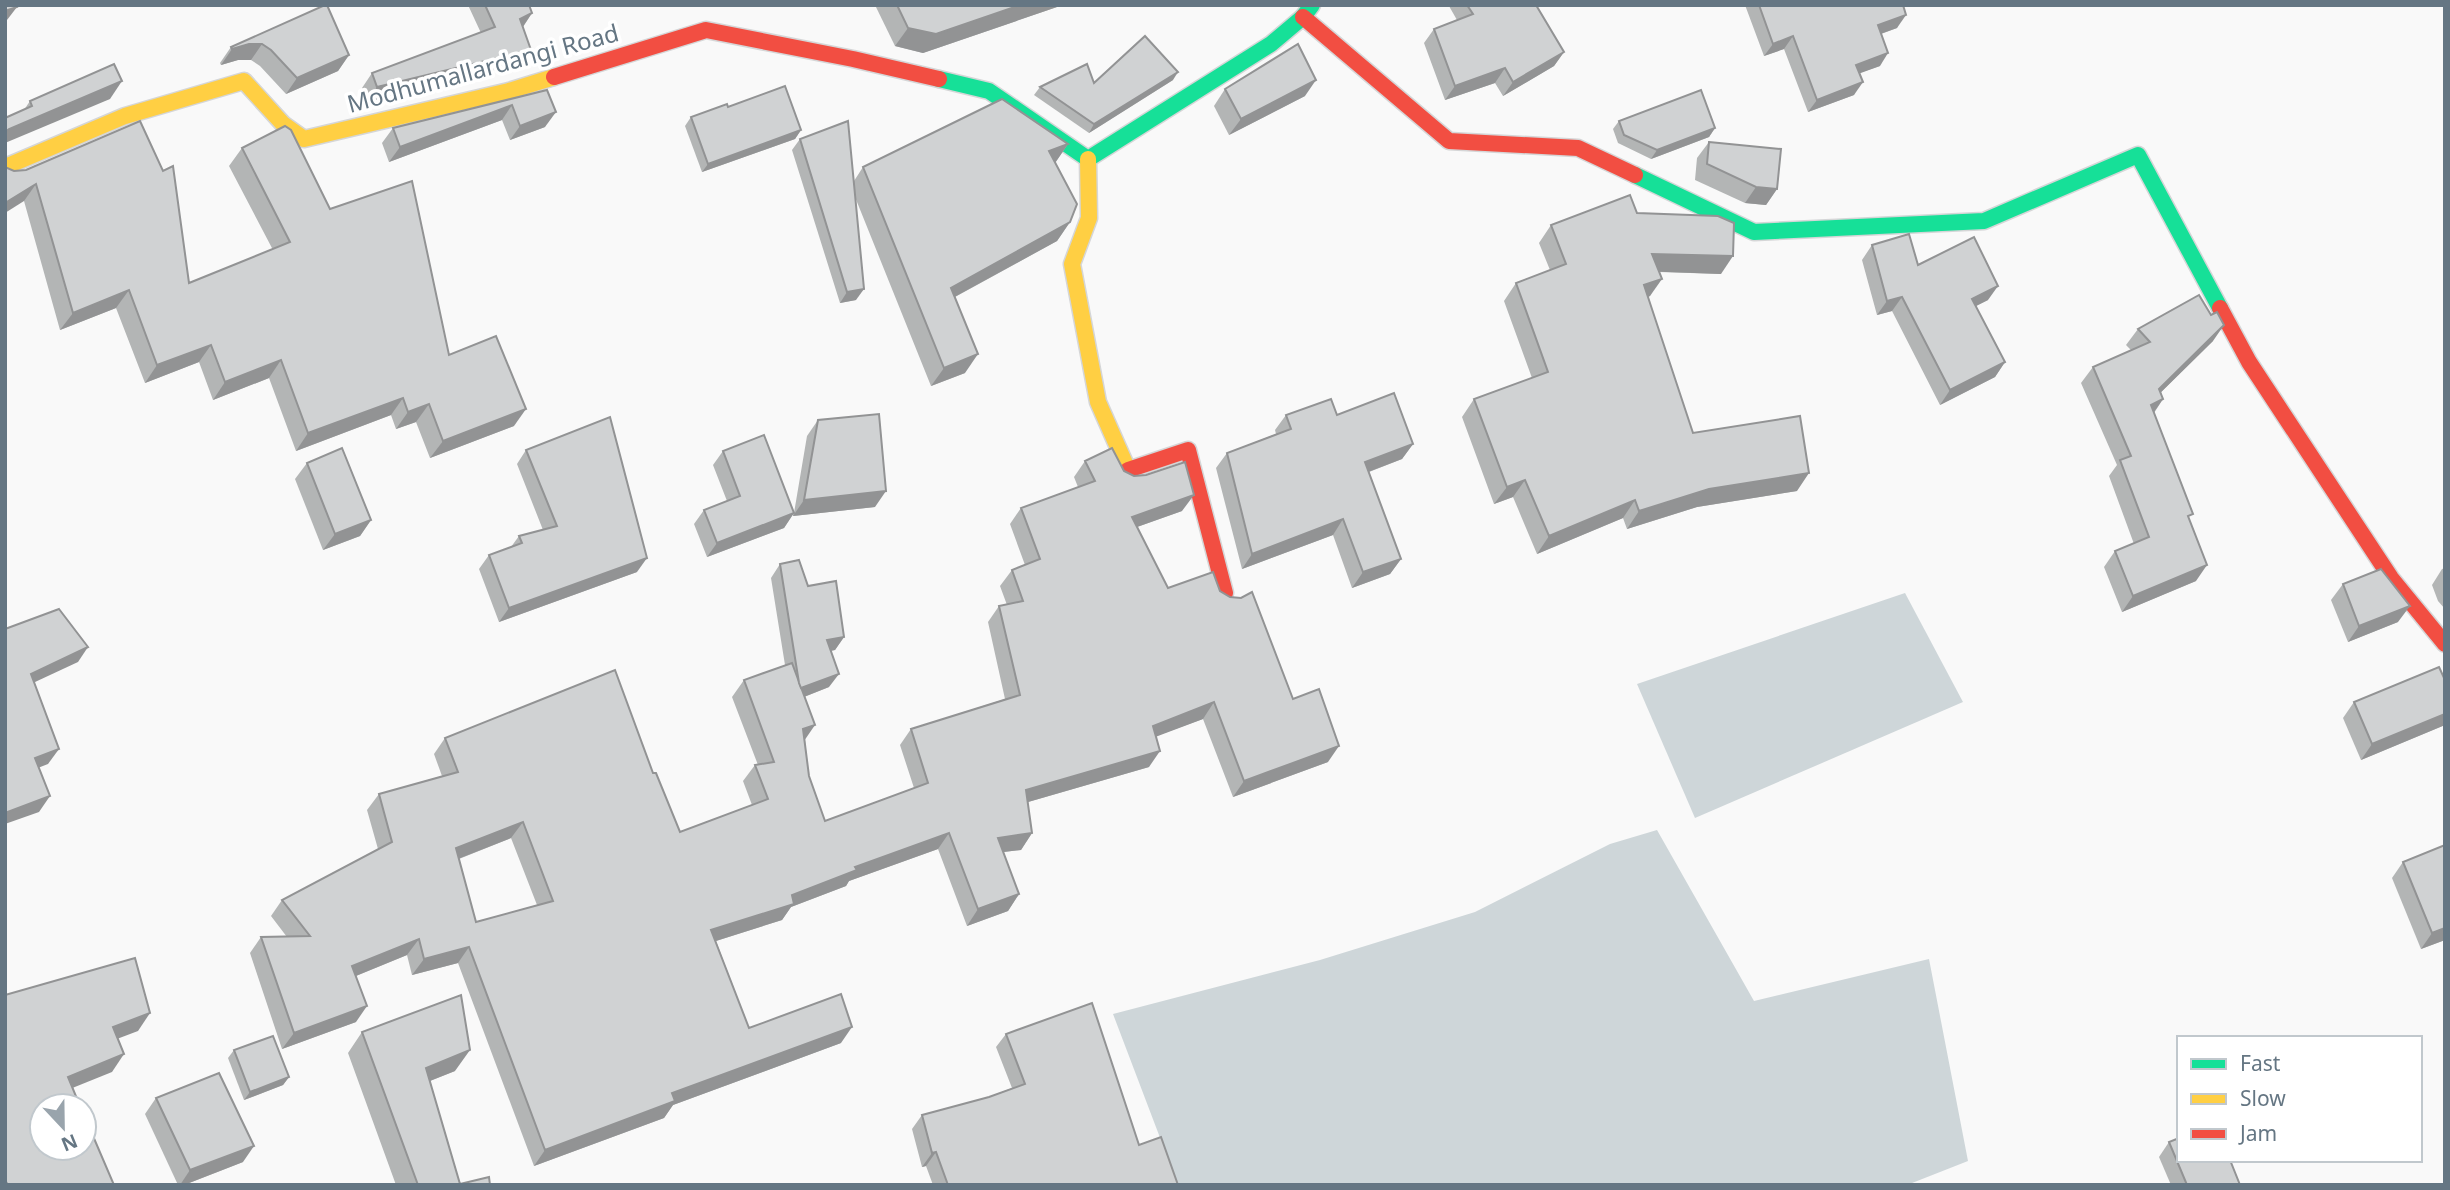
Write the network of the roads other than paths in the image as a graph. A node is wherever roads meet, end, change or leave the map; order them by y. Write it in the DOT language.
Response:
graph roads {
  1 [pos="1307,11"];
  2 [pos="1088,159"];
  3 [pos="5,167"];
  4 [pos="1225,593"];
  5 [pos="2445,644"];
  1 -- 2 [label="street"];
  1 -- 5 [label="street"];
  2 -- 3 [label="street, Modhumallardangi Road"];
  2 -- 4 [label="street"];
}
